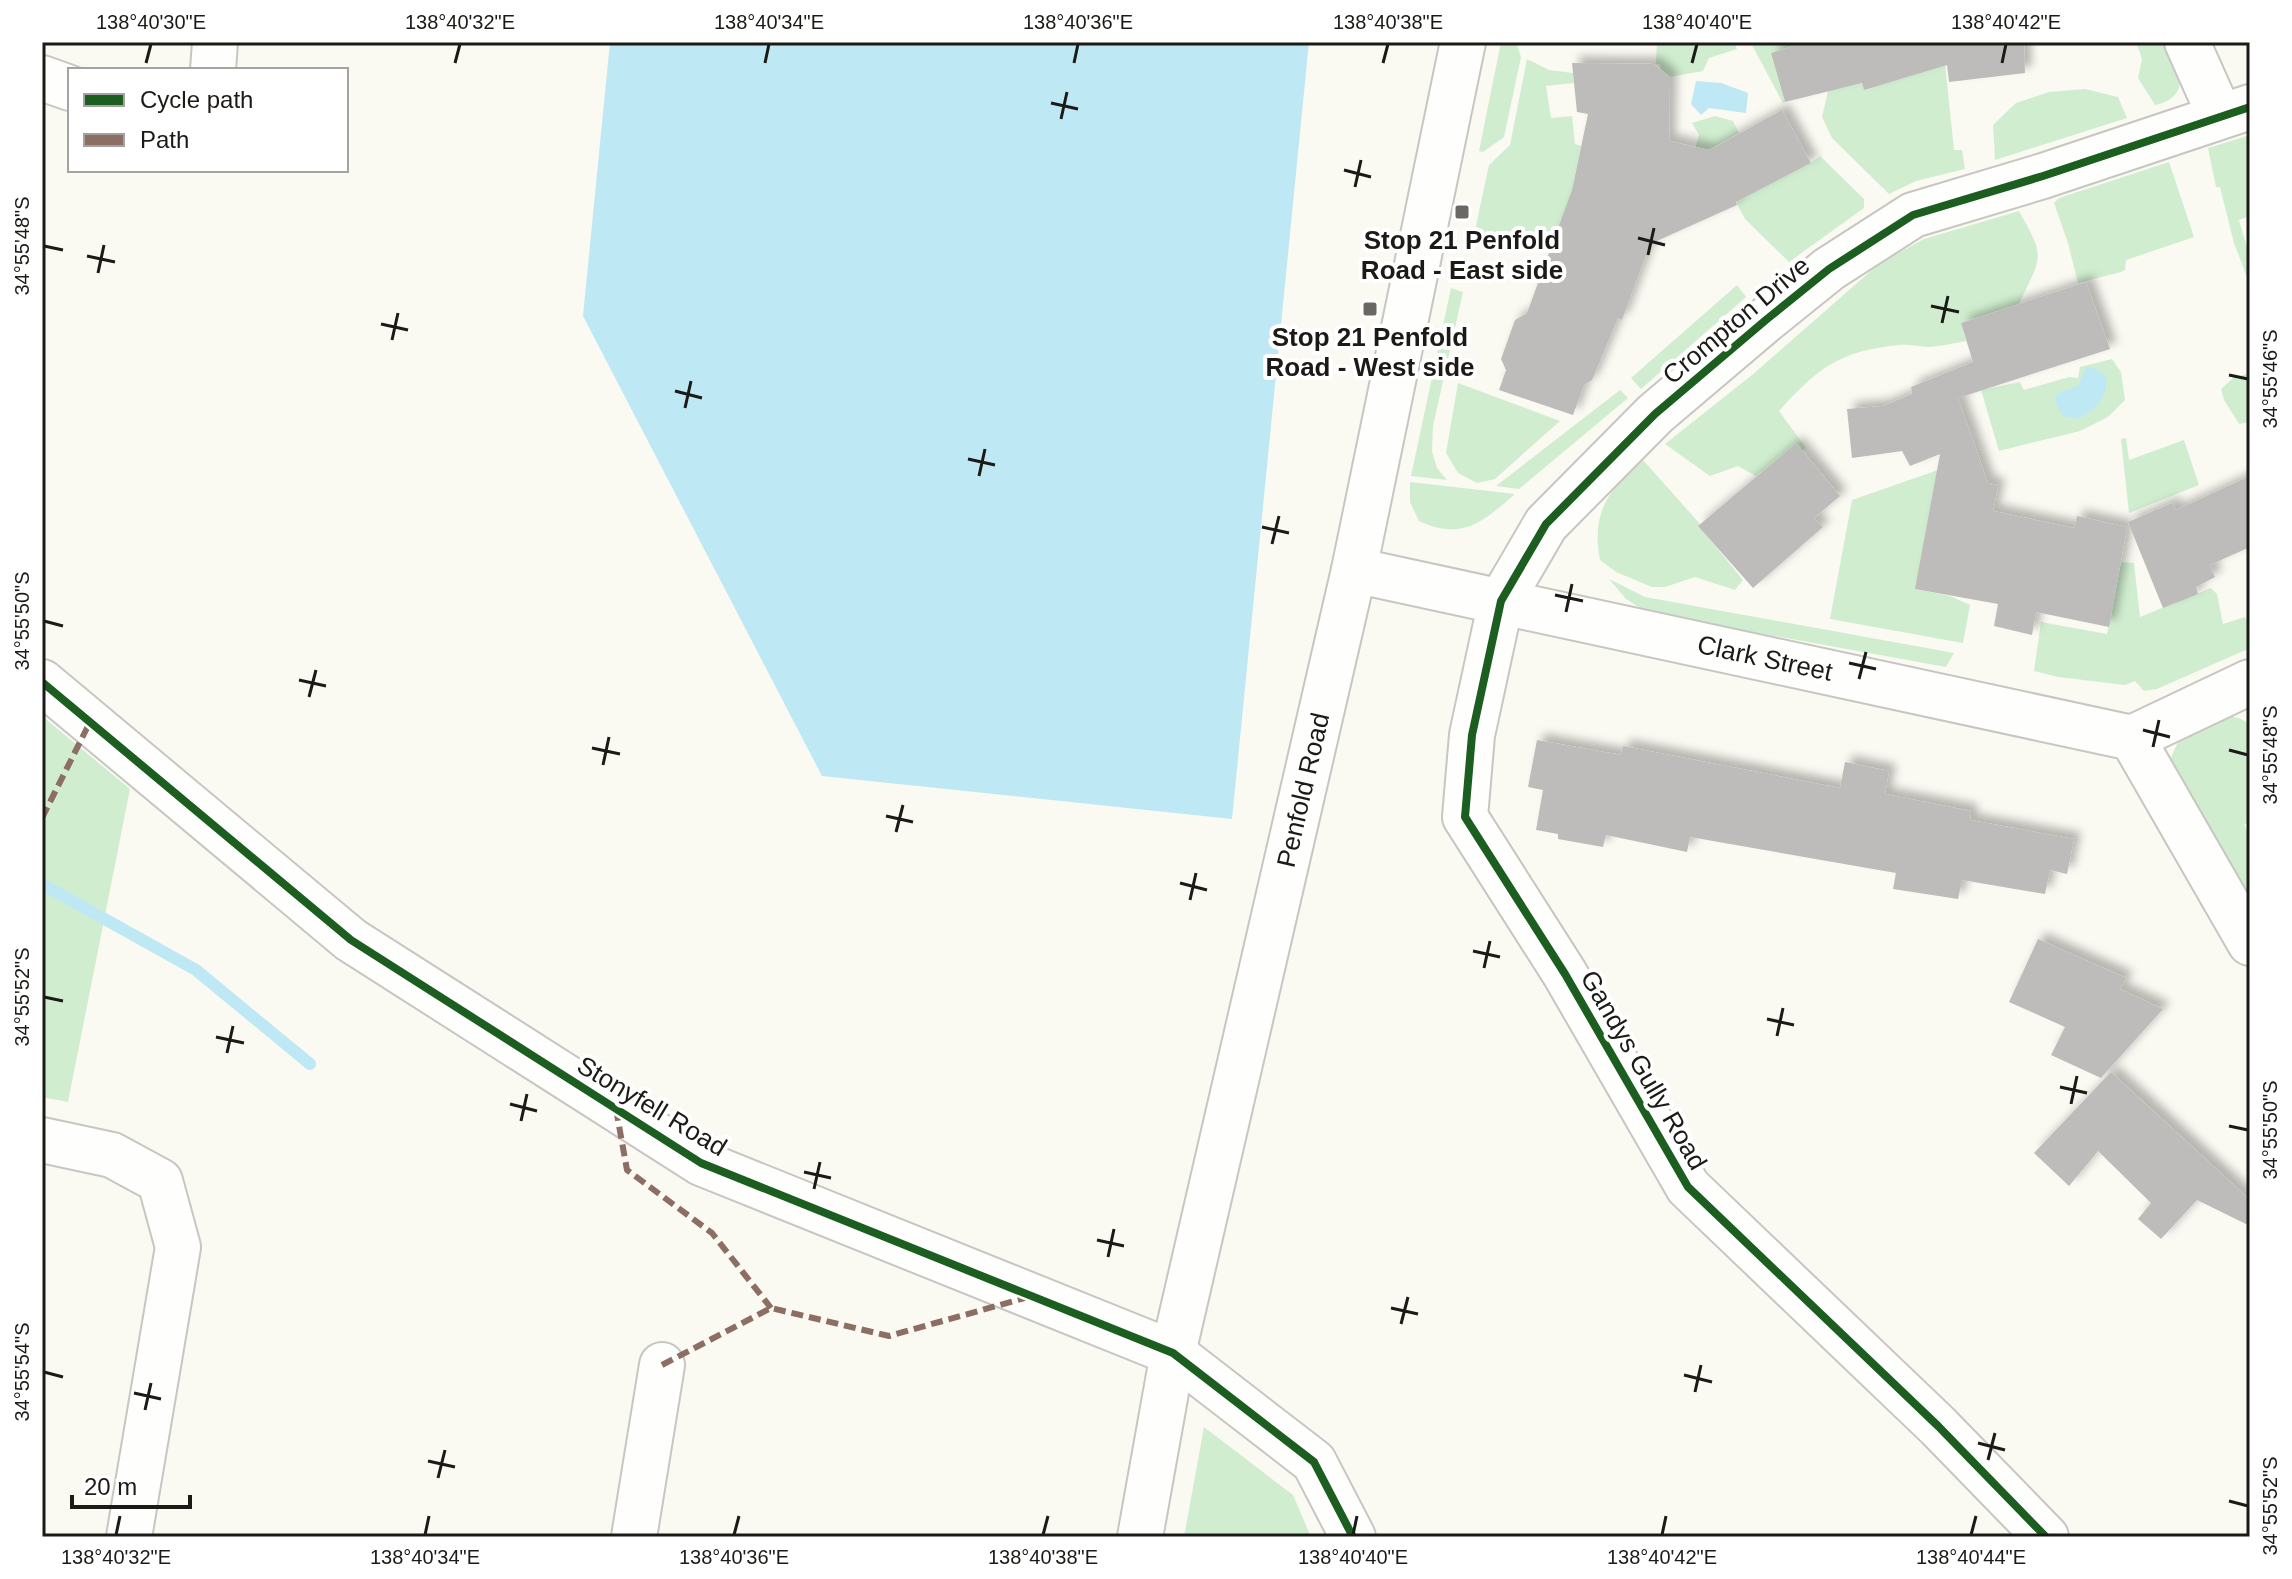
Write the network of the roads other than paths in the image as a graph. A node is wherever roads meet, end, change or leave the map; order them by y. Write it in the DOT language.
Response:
graph roads {
  1 [pos="215,42"];
  2 [pos="1463,42"];
  3 [pos="2187,42"];
  4 [pos="213,68"];
  5 [pos="42,78"];
  6 [pos="68,87"];
  7 [pos="2235,112"];
  8 [pos="1354,570"];
  9 [pos="1501,601"];
  10 [pos="42,682"];
  11 [pos="2250,682"];
  12 [pos="2132,738"];
  13 [pos="2250,943"];
  14 [pos="42,1140"];
  15 [pos="1173,1353"];
  16 [pos="662,1365"];
  17 [pos="129,1537"];
  18 [pos="634,1537"];
  19 [pos="1140,1537"];
  20 [pos="1353,1537"];
  21 [pos="2046,1537"];
  1 -- 4 [label="street"];
  2 -- 8 [label="street, Penfold Road"];
  3 -- 7 [label="street"];
  5 -- 6 [label="street"];
  7 -- 9 [label="street, Crompton Drive"];
  8 -- 9 [label="street, Clark Street"];
  8 -- 15 [label="street, Penfold Road"];
  9 -- 12 [label="street, Clark Street"];
  9 -- 21 [label="street, Gandys Gully Road"];
  10 -- 15 [label="street, Stonyfell Road"];
  11 -- 12 [label="street"];
  12 -- 13 [label="street"];
  14 -- 17 [label="street"];
  15 -- 19 [label="street, Penfold Road"];
  15 -- 20 [label="street, Stonyfell Road"];
  16 -- 18 [label="street"];
}
